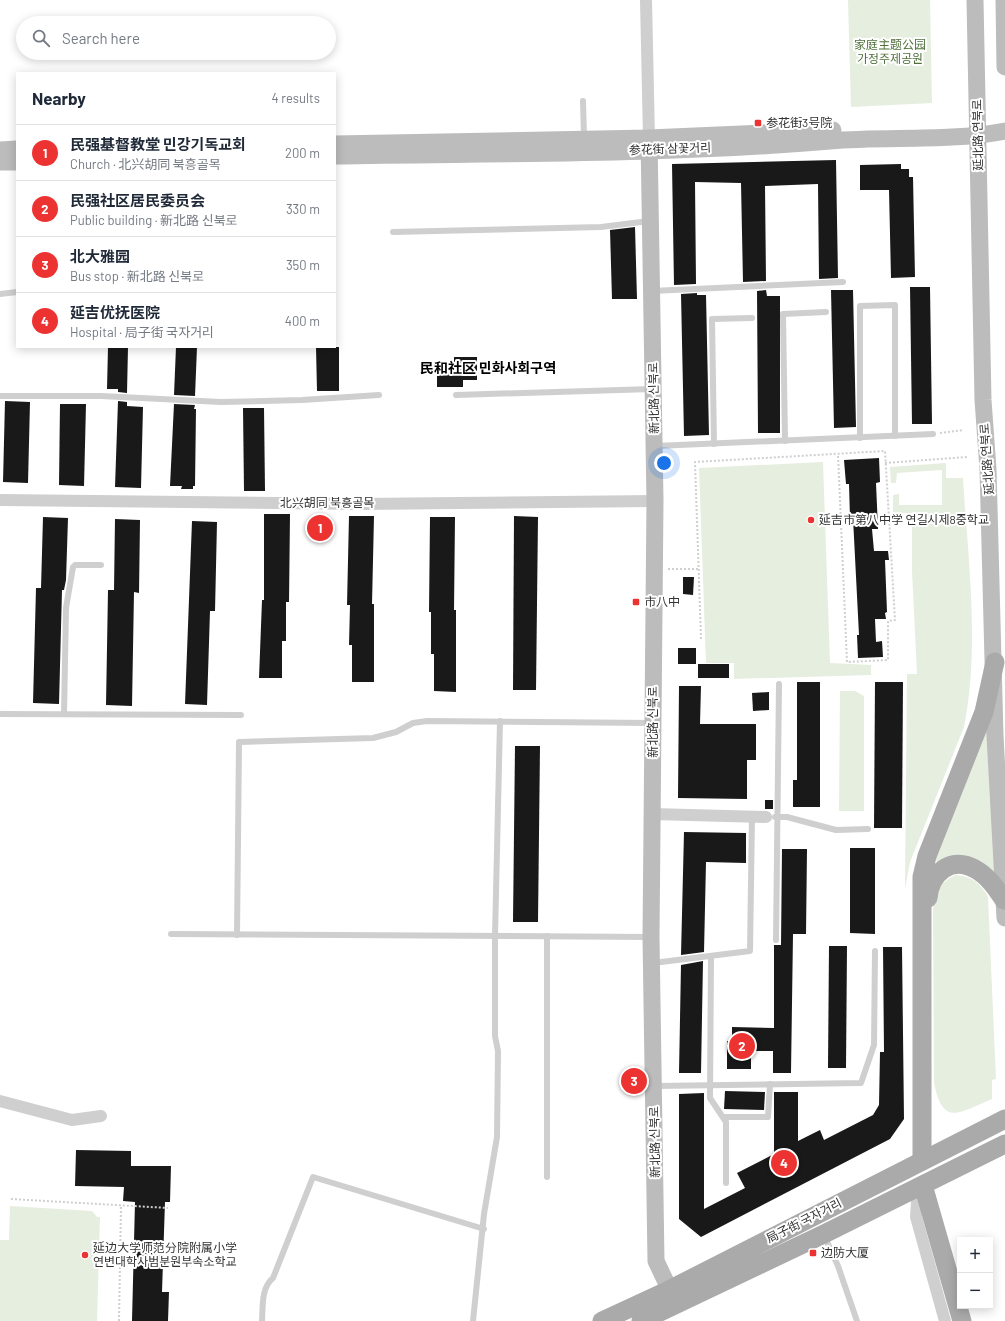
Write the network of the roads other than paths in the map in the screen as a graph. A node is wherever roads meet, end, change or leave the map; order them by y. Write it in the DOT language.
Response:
graph roads {
  1 [pos="646,0"];
  2 [pos="975,0"];
  3 [pos="1004,0"];
  4 [pos="1005,67"];
  5 [pos="583,101"];
  6 [pos="1005,131"];
  7 [pos="978,132"];
  8 [pos="584,139"];
  9 [pos="336,144"];
  10 [pos="650,144"];
  11 [pos="0,150"];
  12 [pos="16,150"];
  13 [pos="336,156"];
  14 [pos="0,162"];
  15 [pos="16,162"];
  16 [pos="652,221"];
  17 [pos="393,232"];
  18 [pos="843,282"];
  19 [pos="652,291"];
  20 [pos="16,292"];
  21 [pos="0,294"];
  22 [pos="826,312"];
  23 [pos="752,318"];
  24 [pos="654,389"];
  25 [pos="379,394"];
  26 [pos="456,395"];
  27 [pos="0,396"];
  28 [pos="933,434"];
  29 [pos="895,436"];
  30 [pos="860,438"];
  31 [pos="785,441"];
  32 [pos="714,444"];
  33 [pos="654,446"];
  34 [pos="0,500"];
  35 [pos="655,501"];
  36 [pos="101,565"];
  37 [pos="995,662"];
  38 [pos="779,684"];
  39 [pos="0,714"];
  40 [pos="64,714"];
  41 [pos="242,715"];
  42 [pos="500,722"];
  43 [pos="653,723"];
  44 [pos="652,814"];
  45 [pos="752,816"];
  46 [pos="772,817"];
  47 [pos="868,830"];
  48 [pos="1005,909"];
  49 [pos="171,934"];
  50 [pos="237,935"];
  51 [pos="495,936"];
  52 [pos="547,936"];
  53 [pos="651,937"];
  54 [pos="776,940"];
  55 [pos="875,951"];
  56 [pos="711,956"];
  57 [pos="652,963"];
  58 [pos="770,1084"];
  59 [pos="710,1085"];
  60 [pos="654,1086"];
  61 [pos="0,1101"];
  62 [pos="101,1116"];
  63 [pos="724,1117"];
  64 [pos="1005,1119"];
  65 [pos="1005,1144"];
  66 [pos="924,1160"];
  67 [pos="546,1177"];
  68 [pos="726,1183"];
  69 [pos="920,1186"];
  70 [pos="484,1229"];
  71 [pos="824,1234"];
  72 [pos="673,1297"];
  73 [pos="262,1321"];
  74 [pos="473,1321"];
  75 [pos="602,1321"];
  76 [pos="641,1321"];
  77 [pos="857,1321"];
  78 [pos="945,1321"];
  79 [pos="955,1321"];
  80 [pos="962,1321"];
  1 -- 10 [label="street"];
  2 -- 7 [label="main road, 延北路 연북로"];
  3 -- 4 [label="main road"];
  5 -- 8 [label="lane"];
  6 -- 7 [label="main road, 参花街 삼꽃거리"];
  7 -- 10 [label="main road, 参花街 삼꽃거리"];
  7 -- 37 [label="main road, 延北路 연북로"];
  8 -- 9 [label="main road, 参花街 삼꽃거리"];
  8 -- 10 [label="main road, 参花街 삼꽃거리"];
  10 -- 13 [label="main road, 参花街 삼꽃거리"];
  10 -- 16 [label="main road, 新北路 신북로"];
  11 -- 12 [label="main road"];
  14 -- 15 [label="main road"];
  16 -- 17 [label="lane"];
  16 -- 19 [label="main road, 新北路 신북로"];
  18 -- 19 [label="lane"];
  19 -- 24 [label="main road, 新北路 신북로"];
  20 -- 21 [label="lane"];
  22 -- 31 [label="lane"];
  23 -- 32 [label="lane"];
  24 -- 26 [label="lane"];
  24 -- 33 [label="main road, 新北路 신북로"];
  25 -- 27 [label="lane"];
  28 -- 29 [label="lane"];
  29 -- 30 [label="lane"];
  29 -- 30 [label="lane"];
  30 -- 31 [label="lane"];
  31 -- 32 [label="lane"];
  32 -- 33 [label="lane"];
  33 -- 35 [label="main road, 新北路 신북로"];
  34 -- 35 [label="street, 北兴胡同 북흥골목"];
  35 -- 43 [label="main road, 新北路 신북로"];
  36 -- 40 [label="lane"];
  37 -- 48 [label="main road, 延北路 연북로"];
  37 -- 66 [label="main road"];
  38 -- 46 [label="lane"];
  39 -- 40 [label="lane"];
  40 -- 41 [label="lane"];
  42 -- 43 [label="lane"];
  42 -- 50 [label="lane"];
  42 -- 51 [label="lane"];
  43 -- 44 [label="main road, 新北路 신북로"];
  44 -- 45 [label="street"];
  44 -- 53 [label="main road, 新北路 신북로"];
  45 -- 46 [label="street"];
  45 -- 56 [label="lane"];
  46 -- 47 [label="lane"];
  46 -- 54 [label="lane"];
  48 -- 66 [label="main road"];
  49 -- 50 [label="lane"];
  50 -- 51 [label="lane"];
  51 -- 52 [label="lane"];
  51 -- 70 [label="lane"];
  52 -- 53 [label="lane"];
  52 -- 67 [label="lane"];
  53 -- 57 [label="main road, 新北路 신북로"];
  55 -- 58 [label="lane"];
  56 -- 57 [label="lane"];
  56 -- 59 [label="lane"];
  57 -- 60 [label="main road, 新北路 신북로"];
  58 -- 59 [label="lane"];
  58 -- 63 [label="lane"];
  59 -- 60 [label="lane"];
  59 -- 63 [label="lane"];
  60 -- 72 [label="main road, 新北路 신북로"];
  61 -- 62 [label="street"];
  63 -- 68 [label="lane"];
  64 -- 66 [label="main road, 局子街 국자거리"];
  65 -- 69 [label="main road, 局子街 국자거리"];
  66 -- 72 [label="main road, 局子街 국자거리"];
  69 -- 71 [label="main road, 局子街 국자거리"];
  69 -- 78 [label="street"];
  69 -- 79 [label="main road"];
  69 -- 80 [label="main road"];
  70 -- 73 [label="lane"];
  70 -- 74 [label="lane"];
  71 -- 72 [label="main road, 局子街 국자거리"];
  71 -- 77 [label="lane"];
  72 -- 75 [label="main road, 局子街 국자거리"];
  72 -- 76 [label="main road, 局子街 국자거리"];
}
